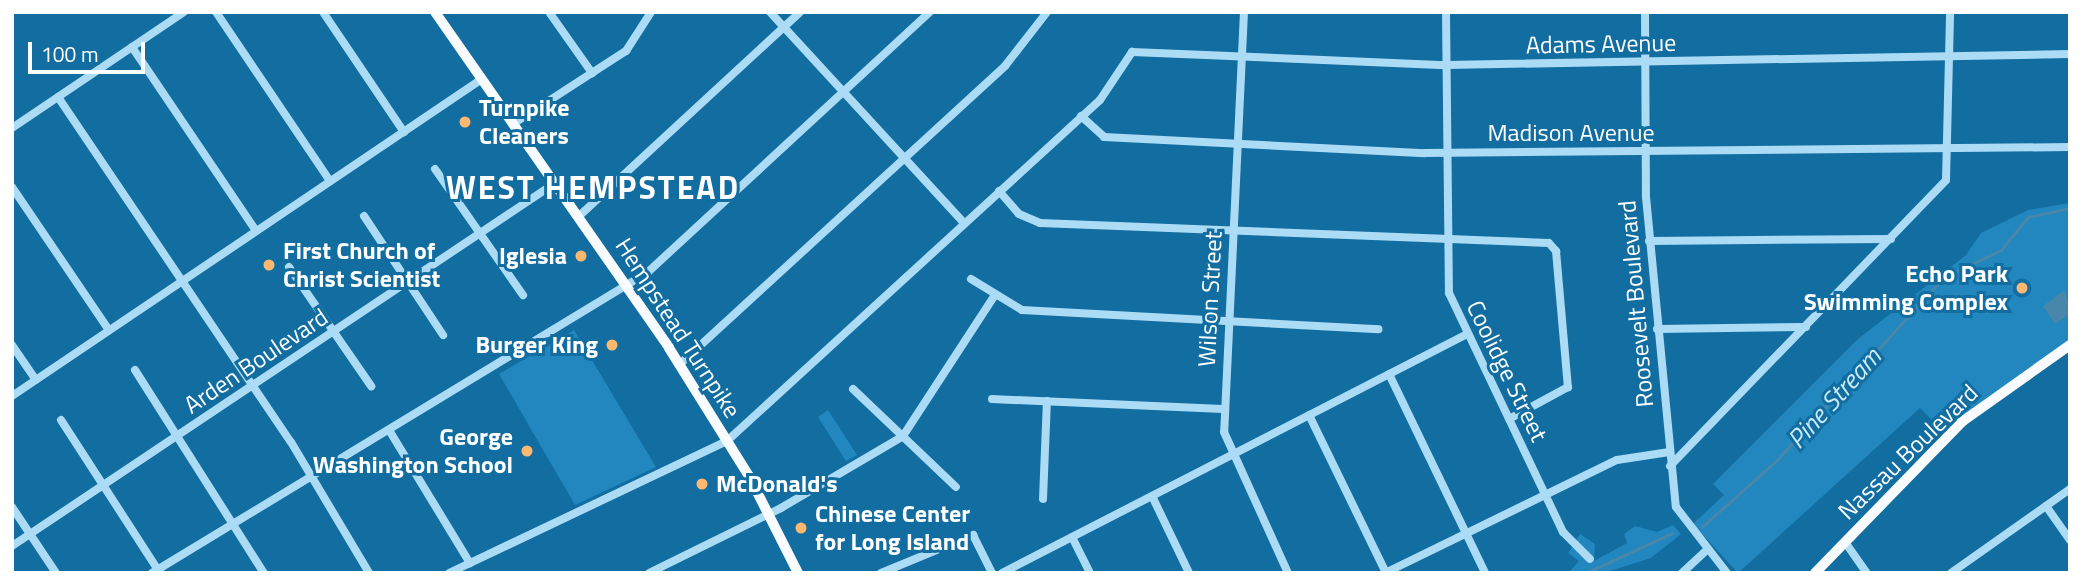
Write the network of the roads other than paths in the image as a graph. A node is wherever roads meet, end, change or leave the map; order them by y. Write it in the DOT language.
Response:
graph roads {
  1 [pos="184,12"];
  2 [pos="216,12"];
  3 [pos="323,12"];
  4 [pos="435,12"];
  5 [pos="549,12"];
  6 [pos="651,12"];
  7 [pos="770,12"];
  8 [pos="800,12"];
  9 [pos="930,12"];
  10 [pos="1047,12"];
  11 [pos="1244,12"];
  12 [pos="1446,12"];
  13 [pos="1644,12"];
  14 [pos="1950,12"];
  15 [pos="174,15"];
  16 [pos="784,27"];
  17 [pos="132,47"];
  18 [pos="2070,54"];
  19 [pos="1242,55"];
  20 [pos="1950,60"];
  21 [pos="1645,63"];
  22 [pos="1446,65"];
  23 [pos="592,73"];
  24 [pos="482,79"];
  25 [pos="844,92"];
  26 [pos="58,97"];
  27 [pos="1081,116"];
  28 [pos="513,124"];
  29 [pos="12,128"];
  30 [pos="404,132"];
  31 [pos="1237,143"];
  32 [pos="2070,147"];
  33 [pos="1951,149"];
  34 [pos="1646,151"];
  35 [pos="1447,153"];
  36 [pos="904,158"];
  37 [pos="435,169"];
  38 [pos="330,181"];
  39 [pos="555,183"];
  40 [pos="12,187"];
  41 [pos="999,191"];
  42 [pos="364,216"];
  43 [pos="578,216"];
  44 [pos="964,223"];
  45 [pos="256,231"];
  46 [pos="1233,232"];
  47 [pos="482,234"];
  48 [pos="1891,239"];
  49 [pos="1649,241"];
  50 [pos="1448,242"];
  51 [pos="289,267"];
  52 [pos="971,279"];
  53 [pos="183,281"];
  54 [pos="408,283"];
  55 [pos="626,285"];
  56 [pos="523,295"];
  57 [pos="995,295"];
  58 [pos="1228,321"];
  59 [pos="1806,327"];
  60 [pos="1378,329"];
  61 [pos="1657,329"];
  62 [pos="109,330"];
  63 [pos="334,332"];
  64 [pos="1467,334"];
  65 [pos="443,335"];
  66 [pos="12,345"];
  67 [pos="2070,345"];
  68 [pos="680,364"];
  69 [pos="135,370"];
  70 [pos="1389,374"];
  71 [pos="36,380"];
  72 [pos="253,386"];
  73 [pos="370,386"];
  74 [pos="853,389"];
  75 [pos="12,396"];
  76 [pos="992,398"];
  77 [pos="1047,401"];
  78 [pos="1223,409"];
  79 [pos="1309,415"];
  80 [pos="1509,418"];
  81 [pos="61,420"];
  82 [pos="389,430"];
  83 [pos="178,436"];
  84 [pos="903,436"];
  85 [pos="727,441"];
  86 [pos="1669,452"];
  87 [pos="1231,456"];
  88 [pos="1670,466"];
  89 [pos="311,477"];
  90 [pos="104,485"];
  91 [pos="956,487"];
  92 [pos="2070,489"];
  93 [pos="1545,495"];
  94 [pos="1152,496"];
  95 [pos="1042,499"];
  96 [pos="2046,506"];
  97 [pos="12,507"];
  98 [pos="769,515"];
  99 [pos="234,523"];
  100 [pos="1466,533"];
  101 [pos="30,534"];
  102 [pos="1072,537"];
  103 [pos="2070,540"];
  104 [pos="1845,542"];
  105 [pos="12,546"];
  106 [pos="1707,550"];
  107 [pos="1590,559"];
  108 [pos="470,563"];
  109 [pos="157,572"];
  110 [pos="56,573"];
  111 [pos="264,573"];
  112 [pos="369,573"];
  113 [pos="449,573"];
  114 [pos="649,573"];
  115 [pos="798,573"];
  116 [pos="881,573"];
  117 [pos="992,573"];
  118 [pos="1002,573"];
  119 [pos="1090,573"];
  120 [pos="1189,573"];
  121 [pos="1287,573"];
  122 [pos="1386,573"];
  123 [pos="1485,573"];
  124 [pos="1682,573"];
  125 [pos="1727,573"];
  126 [pos="1815,573"];
  127 [pos="1867,573"];
  128 [pos="1951,573"];
  1 -- 15 [label="street"];
  2 -- 38 [label="street"];
  3 -- 30 [label="street"];
  4 -- 24 [label="main road, Hempstead Turnpike"];
  5 -- 23 [label="street"];
  6 -- 23 [label="street"];
  7 -- 16 [label="street"];
  8 -- 16 [label="street"];
  9 -- 25 [label="street"];
  10 -- 36 [label="street"];
  11 -- 19 [label="street, Wilson Street"];
  12 -- 22 [label="street, Coolidge Street"];
  13 -- 21 [label="street, Roosevelt Boulevard"];
  14 -- 20 [label="street"];
  15 -- 17 [label="street"];
  16 -- 25 [label="street"];
  16 -- 43 [label="street"];
  17 -- 26 [label="street"];
  17 -- 45 [label="street"];
  18 -- 20 [label="street, Adams Avenue"];
  19 -- 22 [label="street, Adams Avenue"];
  19 -- 27 [label="street, Adams Avenue"];
  19 -- 31 [label="street, Wilson Street"];
  20 -- 21 [label="street, Adams Avenue"];
  20 -- 33 [label="street"];
  21 -- 22 [label="street, Adams Avenue"];
  21 -- 34 [label="street, Roosevelt Boulevard"];
  22 -- 35 [label="street, Coolidge Street"];
  23 -- 28 [label="street"];
  24 -- 28 [label="main road, Hempstead Turnpike"];
  24 -- 30 [label="street"];
  25 -- 36 [label="street"];
  25 -- 55 [label="street"];
  26 -- 29 [label="street"];
  26 -- 53 [label="street"];
  27 -- 31 [label="street, Madison Avenue"];
  27 -- 41 [label="street"];
  28 -- 39 [label="main road, Hempstead Turnpike"];
  30 -- 38 [label="street"];
  31 -- 35 [label="street, Madison Avenue"];
  31 -- 46 [label="street, Wilson Street"];
  32 -- 33 [label="street, Madison Avenue"];
  33 -- 34 [label="street, Madison Avenue"];
  33 -- 48 [label="street"];
  34 -- 35 [label="street, Madison Avenue"];
  34 -- 49 [label="street, Roosevelt Boulevard"];
  35 -- 50 [label="street, Coolidge Street"];
  36 -- 44 [label="street"];
  36 -- 68 [label="street"];
  37 -- 47 [label="street"];
  38 -- 45 [label="street"];
  39 -- 43 [label="main road, Hempstead Turnpike"];
  39 -- 47 [label="street, Arden Boulevard"];
  40 -- 62 [label="street"];
  41 -- 44 [label="street"];
  41 -- 46 [label="street"];
  42 -- 54 [label="street"];
  43 -- 55 [label="main road, Hempstead Turnpike"];
  44 -- 85 [label="street"];
  45 -- 53 [label="street"];
  46 -- 50 [label="street"];
  46 -- 58 [label="street, Wilson Street"];
  47 -- 54 [label="street, Arden Boulevard"];
  47 -- 56 [label="street"];
  48 -- 49 [label="street"];
  48 -- 59 [label="street"];
  49 -- 61 [label="street, Roosevelt Boulevard"];
  50 -- 64 [label="street, Coolidge Street"];
  50 -- 80 [label="street"];
  51 -- 63 [label="street"];
  52 -- 57 [label="street"];
  53 -- 62 [label="street"];
  53 -- 72 [label="street"];
  54 -- 63 [label="street, Arden Boulevard"];
  54 -- 65 [label="street"];
  55 -- 68 [label="main road, Hempstead Turnpike"];
  55 -- 82 [label="street"];
  57 -- 58 [label="street"];
  57 -- 84 [label="street"];
  58 -- 60 [label="street"];
  58 -- 78 [label="street, Wilson Street"];
  59 -- 61 [label="street"];
  59 -- 88 [label="street"];
  61 -- 86 [label="street, Roosevelt Boulevard"];
  62 -- 71 [label="street"];
  63 -- 72 [label="street, Arden Boulevard"];
  63 -- 73 [label="street"];
  64 -- 70 [label="street"];
  64 -- 80 [label="street, Coolidge Street"];
  66 -- 71 [label="street"];
  67 -- 104 [label="main road, Nassau Boulevard"];
  68 -- 85 [label="main road, Hempstead Turnpike"];
  69 -- 83 [label="street"];
  70 -- 79 [label="street"];
  70 -- 100 [label="street"];
  71 -- 75 [label="street"];
  72 -- 83 [label="street, Arden Boulevard"];
  72 -- 89 [label="street"];
  74 -- 84 [label="street"];
  76 -- 77 [label="street"];
  77 -- 78 [label="street"];
  77 -- 95 [label="street"];
  78 -- 87 [label="street, Wilson Street"];
  79 -- 87 [label="street"];
  79 -- 122 [label="street"];
  80 -- 93 [label="street, Coolidge Street"];
  81 -- 90 [label="street"];
  82 -- 89 [label="street"];
  82 -- 108 [label="street"];
  83 -- 90 [label="street, Arden Boulevard"];
  83 -- 99 [label="street"];
  84 -- 91 [label="street"];
  84 -- 98 [label="street"];
  85 -- 98 [label="main road, Hempstead Turnpike"];
  85 -- 108 [label="street"];
  86 -- 88 [label="street, Roosevelt Boulevard"];
  86 -- 93 [label="street"];
  87 -- 94 [label="street"];
  87 -- 121 [label="street, Wilson Street"];
  88 -- 106 [label="street, Roosevelt Boulevard"];
  89 -- 99 [label="street"];
  89 -- 112 [label="street"];
  90 -- 101 [label="street, Arden Boulevard"];
  90 -- 109 [label="street"];
  92 -- 96 [label="street"];
  93 -- 100 [label="street"];
  93 -- 107 [label="street, Coolidge Street"];
  94 -- 102 [label="street"];
  94 -- 120 [label="street"];
  96 -- 103 [label="street"];
  96 -- 128 [label="street"];
  97 -- 101 [label="street"];
  98 -- 114 [label="street"];
  98 -- 115 [label="main road, Hempstead Turnpike"];
  99 -- 109 [label="street"];
  99 -- 111 [label="street"];
  100 -- 122 [label="street"];
  100 -- 123 [label="street"];
  101 -- 105 [label="street, Arden Boulevard"];
  101 -- 110 [label="street"];
  102 -- 118 [label="street"];
  102 -- 119 [label="street"];
  104 -- 126 [label="main road, Nassau Boulevard"];
  104 -- 127 [label="street"];
  106 -- 124 [label="street"];
  106 -- 125 [label="street, Roosevelt Boulevard"];
  108 -- 113 [label="street"];
  116 -- 117 [label="street"];
}
